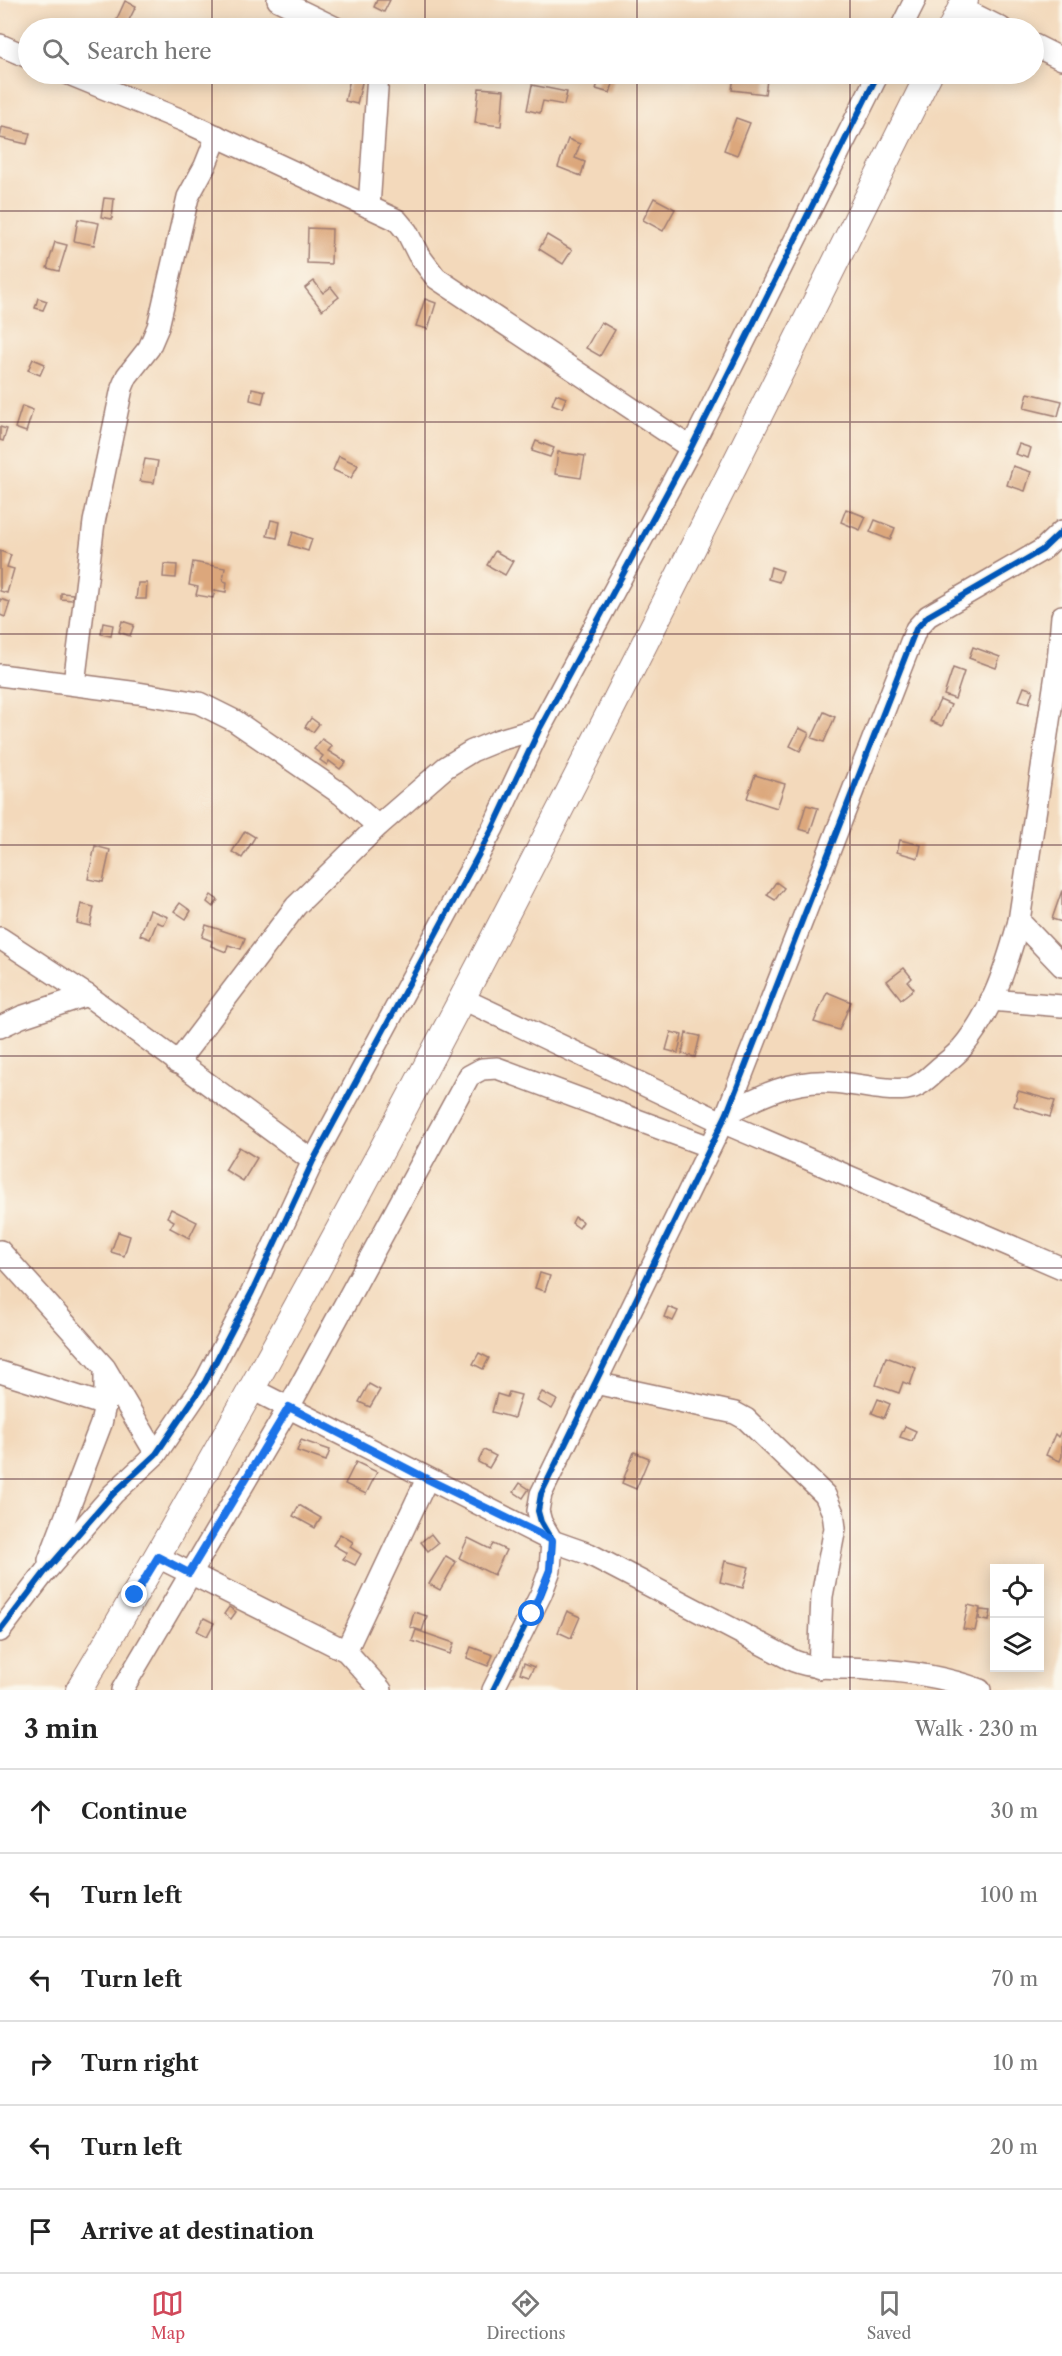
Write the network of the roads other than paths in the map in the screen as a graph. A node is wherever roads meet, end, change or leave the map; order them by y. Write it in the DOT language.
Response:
graph roads {
  1 [pos="278,0"];
  2 [pos="915,0"];
  3 [pos="959,12"];
  4 [pos="315,18"];
  5 [pos="906,18"];
  6 [pos="975,18"];
  7 [pos="0,45"];
  8 [pos="1044,50"];
  9 [pos="18,53"];
  10 [pos="1062,59"];
  11 [pos="93,84"];
  12 [pos="377,84"];
  13 [pos="873,84"];
  14 [pos="924,84"];
  15 [pos="217,136"];
  16 [pos="369,207"];
  17 [pos="691,448"];
  18 [pos="1062,531"];
  19 [pos="1062,616"];
  20 [pos="0,675"];
  21 [pos="74,684"];
  22 [pos="540,729"];
  23 [pos="378,826"];
  24 [pos="1019,921"];
  25 [pos="0,938"];
  26 [pos="1062,966"];
  27 [pos="87,995"];
  28 [pos="463,999"];
  29 [pos="991,1000"];
  30 [pos="1062,1006"];
  31 [pos="0,1028"];
  32 [pos="177,1063"];
  33 [pos="724,1117"];
  34 [pos="710,1147"];
  35 [pos="313,1161"];
  36 [pos="0,1232"];
  37 [pos="2,1252"];
  38 [pos="1062,1268"];
  39 [pos="105,1368"];
  40 [pos="0,1372"];
  41 [pos="595,1383"];
  42 [pos="252,1389"];
  43 [pos="105,1405"];
  44 [pos="289,1407"];
  45 [pos="156,1454"];
  46 [pos="427,1479"];
  47 [pos="552,1540"];
  48 [pos="158,1557"];
  49 [pos="45,1572"];
  50 [pos="189,1573"];
  51 [pos="0,1631"];
  52 [pos="346,1652"];
  53 [pos="819,1668"];
  54 [pos="79,1690"];
  55 [pos="122,1690"];
  56 [pos="381,1690"];
  57 [pos="493,1690"];
  58 [pos="980,1690"];
  1 -- 4 [label="street"];
  2 -- 5 [label="street"];
  3 -- 6 [label="street"];
  7 -- 9 [label="street"];
  8 -- 10 [label="street"];
  11 -- 15 [label="street"];
  12 -- 16 [label="street"];
  13 -- 17 [label="street"];
  14 -- 28 [label="main road"];
  15 -- 16 [label="street"];
  15 -- 21 [label="street"];
  16 -- 17 [label="street"];
  17 -- 22 [label="street"];
  18 -- 33 [label="street"];
  19 -- 24 [label="street"];
  20 -- 21 [label="street"];
  21 -- 23 [label="street"];
  22 -- 23 [label="street"];
  22 -- 35 [label="street"];
  23 -- 32 [label="street"];
  24 -- 26 [label="street"];
  24 -- 29 [label="street"];
  25 -- 27 [label="street"];
  27 -- 31 [label="street"];
  27 -- 32 [label="street"];
  28 -- 33 [label="street"];
  28 -- 42 [label="main road"];
  29 -- 30 [label="street"];
  29 -- 33 [label="street"];
  32 -- 35 [label="street"];
  33 -- 34 [label="street"];
  33 -- 38 [label="street"];
  34 -- 41 [label="street"];
  34 -- 44 [label="street"];
  35 -- 45 [label="street"];
  36 -- 37 [label="street"];
  37 -- 39 [label="street"];
  39 -- 43 [label="street"];
  39 -- 45 [label="street"];
  40 -- 43 [label="street"];
  41 -- 47 [label="street"];
  41 -- 53 [label="street"];
  42 -- 44 [label="street"];
  42 -- 48 [label="main road"];
  43 -- 49 [label="street"];
  44 -- 46 [label="street"];
  44 -- 50 [label="street"];
  45 -- 49 [label="street"];
  46 -- 47 [label="street"];
  46 -- 52 [label="street"];
  47 -- 53 [label="street"];
  47 -- 57 [label="street"];
  48 -- 50 [label="street"];
  48 -- 54 [label="main road"];
  49 -- 51 [label="street"];
  50 -- 52 [label="street"];
  50 -- 55 [label="street"];
  52 -- 56 [label="street"];
  53 -- 58 [label="street"];
}
